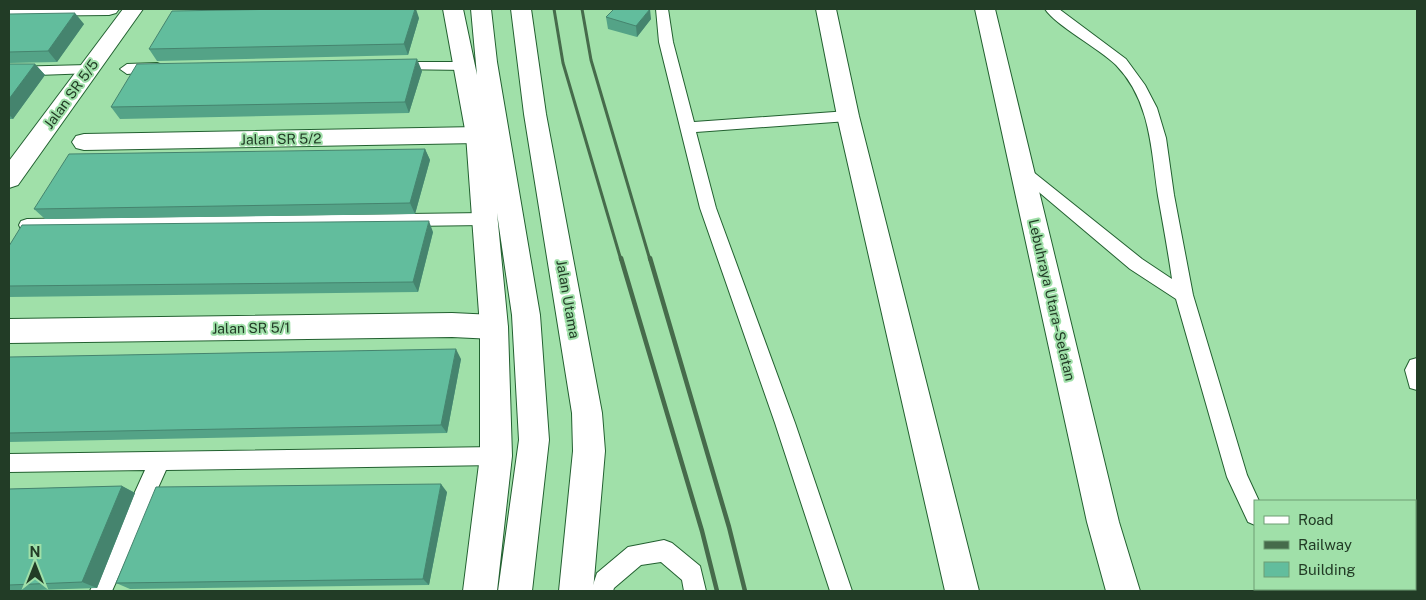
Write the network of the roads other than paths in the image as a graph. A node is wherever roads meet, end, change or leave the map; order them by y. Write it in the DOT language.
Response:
graph roads {
  1 [pos="109,9"];
  2 [pos="133,9"];
  3 [pos="453,9"];
  4 [pos="481,9"];
  5 [pos="521,9"];
  6 [pos="662,9"];
  7 [pos="826,9"];
  8 [pos="985,9"];
  9 [pos="1051,9"];
  10 [pos="9,10"];
  11 [pos="379,66"];
  12 [pos="466,66"];
  13 [pos="173,68"];
  14 [pos="127,69"];
  15 [pos="88,70"];
  16 [pos="9,72"];
  17 [pos="848,116"];
  18 [pos="688,128"];
  19 [pos="478,135"];
  20 [pos="84,142"];
  21 [pos="9,144"];
  22 [pos="34,144"];
  23 [pos="1022,171"];
  24 [pos="9,179"];
  25 [pos="485,219"];
  26 [pos="27,226"];
  27 [pos="1184,295"];
  28 [pos="494,327"];
  29 [pos="9,331"];
  30 [pos="1417,366"];
  31 [pos="1417,382"];
  32 [pos="496,456"];
  33 [pos="160,461"];
  34 [pos="9,463"];
  35 [pos="1254,513"];
  36 [pos="101,591"];
  37 [pos="480,591"];
  38 [pos="515,591"];
  39 [pos="576,591"];
  40 [pos="602,591"];
  41 [pos="695,591"];
  42 [pos="841,591"];
  43 [pos="962,591"];
  44 [pos="1123,591"];
  1 -- 10 [label="main road"];
  2 -- 15 [label="main road, Jalan SR 5/5"];
  3 -- 12 [label="main road"];
  4 -- 38 [label="main road"];
  5 -- 39 [label="main road, Jalan Utama"];
  6 -- 18 [label="lane"];
  7 -- 17 [label="main road"];
  8 -- 23 [label="main road, Lebuhraya Utara–Selatan"];
  9 -- 27 [label="lane"];
  11 -- 12 [label="lane"];
  12 -- 19 [label="main road"];
  13 -- 14 [label="lane"];
  15 -- 16 [label="lane"];
  15 -- 22 [label="main road, Jalan SR 5/5"];
  17 -- 18 [label="lane"];
  17 -- 43 [label="main road"];
  18 -- 42 [label="lane"];
  19 -- 20 [label="main road, Jalan SR 5/2"];
  19 -- 25 [label="main road"];
  21 -- 22 [label="main road"];
  22 -- 24 [label="main road, Jalan SR 5/5"];
  23 -- 27 [label="lane"];
  23 -- 44 [label="main road, Lebuhraya Utara–Selatan"];
  25 -- 26 [label="lane"];
  25 -- 28 [label="main road"];
  27 -- 35 [label="lane"];
  28 -- 29 [label="main road, Jalan SR 5/1"];
  28 -- 32 [label="main road"];
  30 -- 31 [label="lane"];
  32 -- 33 [label="lane"];
  32 -- 37 [label="main road"];
  33 -- 34 [label="lane"];
  33 -- 36 [label="lane"];
  40 -- 41 [label="lane"];
}
